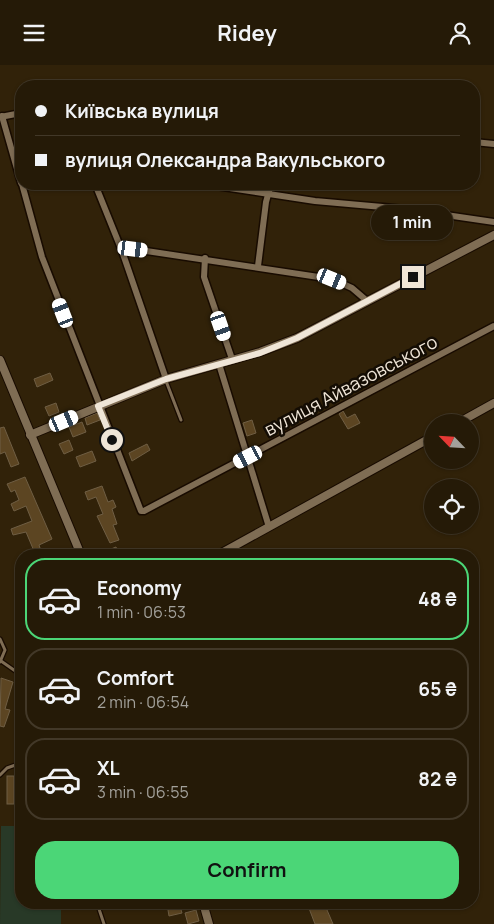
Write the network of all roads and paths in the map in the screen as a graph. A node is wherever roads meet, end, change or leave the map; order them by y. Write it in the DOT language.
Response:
graph roads {
  1 [pos="15,114"];
  2 [pos="1,117"];
  3 [pos="480,143"];
  4 [pos="494,144"];
  5 [pos="15,163"];
  6 [pos="23,190"];
  7 [pos="97,190"];
  8 [pos="247,190"];
  9 [pos="270,190"];
  10 [pos="269,193"];
  11 [pos="494,222"];
  12 [pos="494,235"];
  13 [pos="122,251"];
  14 [pos="205,259"];
  15 [pos="258,266"];
  16 [pos="366,300"];
  17 [pos="494,326"];
  18 [pos="232,359"];
  19 [pos="0,360"];
  20 [pos="219,364"];
  21 [pos="166,379"];
  22 [pos="494,403"];
  23 [pos="98,406"];
  24 [pos="474,414"];
  25 [pos="181,420"];
  26 [pos="30,435"];
  27 [pos="424,441"];
  28 [pos="248,457"];
  29 [pos="269,527"];
  30 [pos="78,549"];
  31 [pos="229,549"];
  32 [pos="0,639"];
  33 [pos="1,662"];
  34 [pos="15,671"];
  35 [pos="15,765"];
  36 [pos="0,775"];
  37 [pos="100,909"];
  38 [pos="205,909"];
  39 [pos="104,924"];
  40 [pos="209,924"];
  1 -- 2 [label="street"];
  2 -- 5 [label="street"];
  3 -- 4 [label="street"];
  6 -- 23 [label="street"];
  7 -- 13 [label="street"];
  8 -- 10 [label="street"];
  9 -- 10 [label="street"];
  10 -- 11 [label="street"];
  10 -- 15 [label="street"];
  12 -- 16 [label="street"];
  13 -- 14 [label="street"];
  13 -- 21 [label="street"];
  14 -- 15 [label="street"];
  14 -- 18 [label="street"];
  15 -- 16 [label="street"];
  16 -- 18 [label="street"];
  17 -- 28 [label="street, вулиця Айвазовського"];
  18 -- 20 [label="street"];
  19 -- 26 [label="street"];
  20 -- 21 [label="street"];
  20 -- 28 [label="street"];
  21 -- 23 [label="street"];
  21 -- 25 [label="lane"];
  22 -- 24 [label="street"];
  23 -- 26 [label="street"];
  23 -- 28 [label="street, вулиця Айвазовського"];
  26 -- 30 [label="street"];
  27 -- 29 [label="street"];
  28 -- 29 [label="street"];
  29 -- 31 [label="street"];
  32 -- 33 [label="lane"];
  33 -- 34 [label="lane"];
  35 -- 36 [label="lane"];
  37 -- 39 [label="lane"];
  38 -- 40 [label="street"];
}
